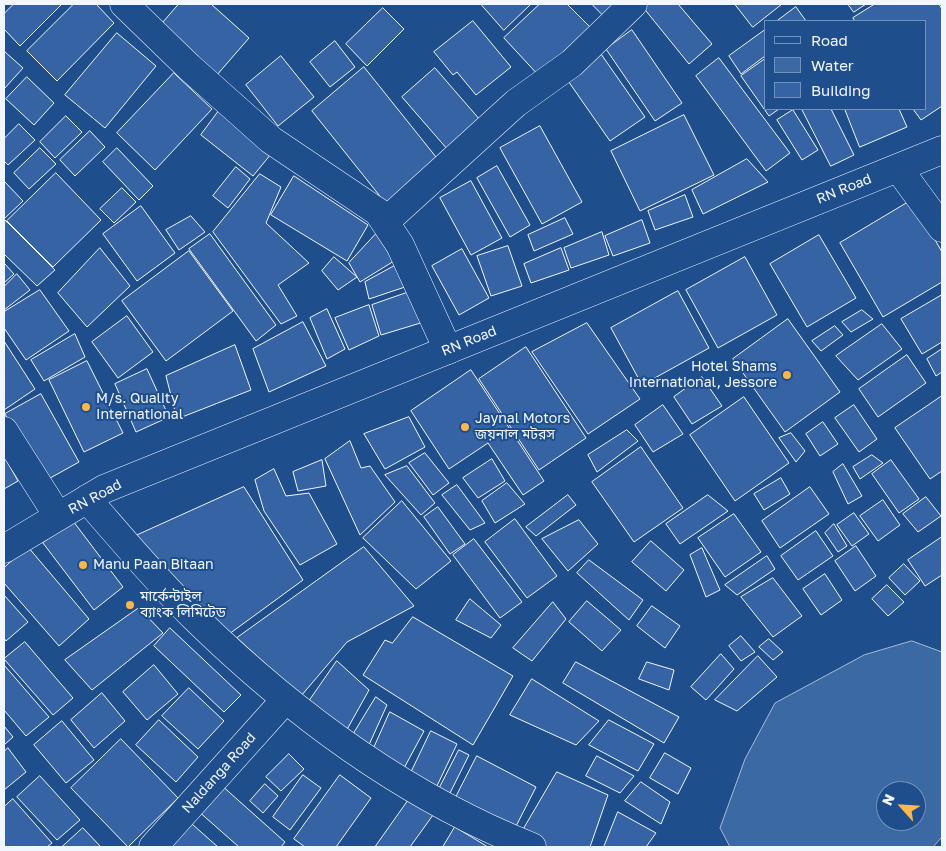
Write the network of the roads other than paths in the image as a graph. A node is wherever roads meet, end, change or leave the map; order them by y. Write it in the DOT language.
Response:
graph roads {
  1 [pos="124,4"];
  2 [pos="633,4"];
  3 [pos="942,150"];
  4 [pos="898,168"];
  5 [pos="385,222"];
  6 [pos="942,228"];
  7 [pos="448,350"];
  8 [pos="4,431"];
  9 [pos="87,499"];
  10 [pos="58,516"];
  11 [pos="4,549"];
  12 [pos="286,700"];
  13 [pos="153,847"];
  14 [pos="532,847"];
  1 -- 5 [label="main road"];
  2 -- 5 [label="main road"];
  3 -- 4 [label="main road, RN Road"];
  4 -- 6 [label="main road"];
  4 -- 7 [label="main road, RN Road"];
  5 -- 7 [label="main road"];
  7 -- 9 [label="main road, RN Road"];
  8 -- 10 [label="main road"];
  9 -- 10 [label="main road, RN Road"];
  9 -- 12 [label="main road"];
  10 -- 11 [label="main road, RN Road"];
  12 -- 13 [label="main road, Naldanga Road"];
  12 -- 14 [label="main road"];
}
